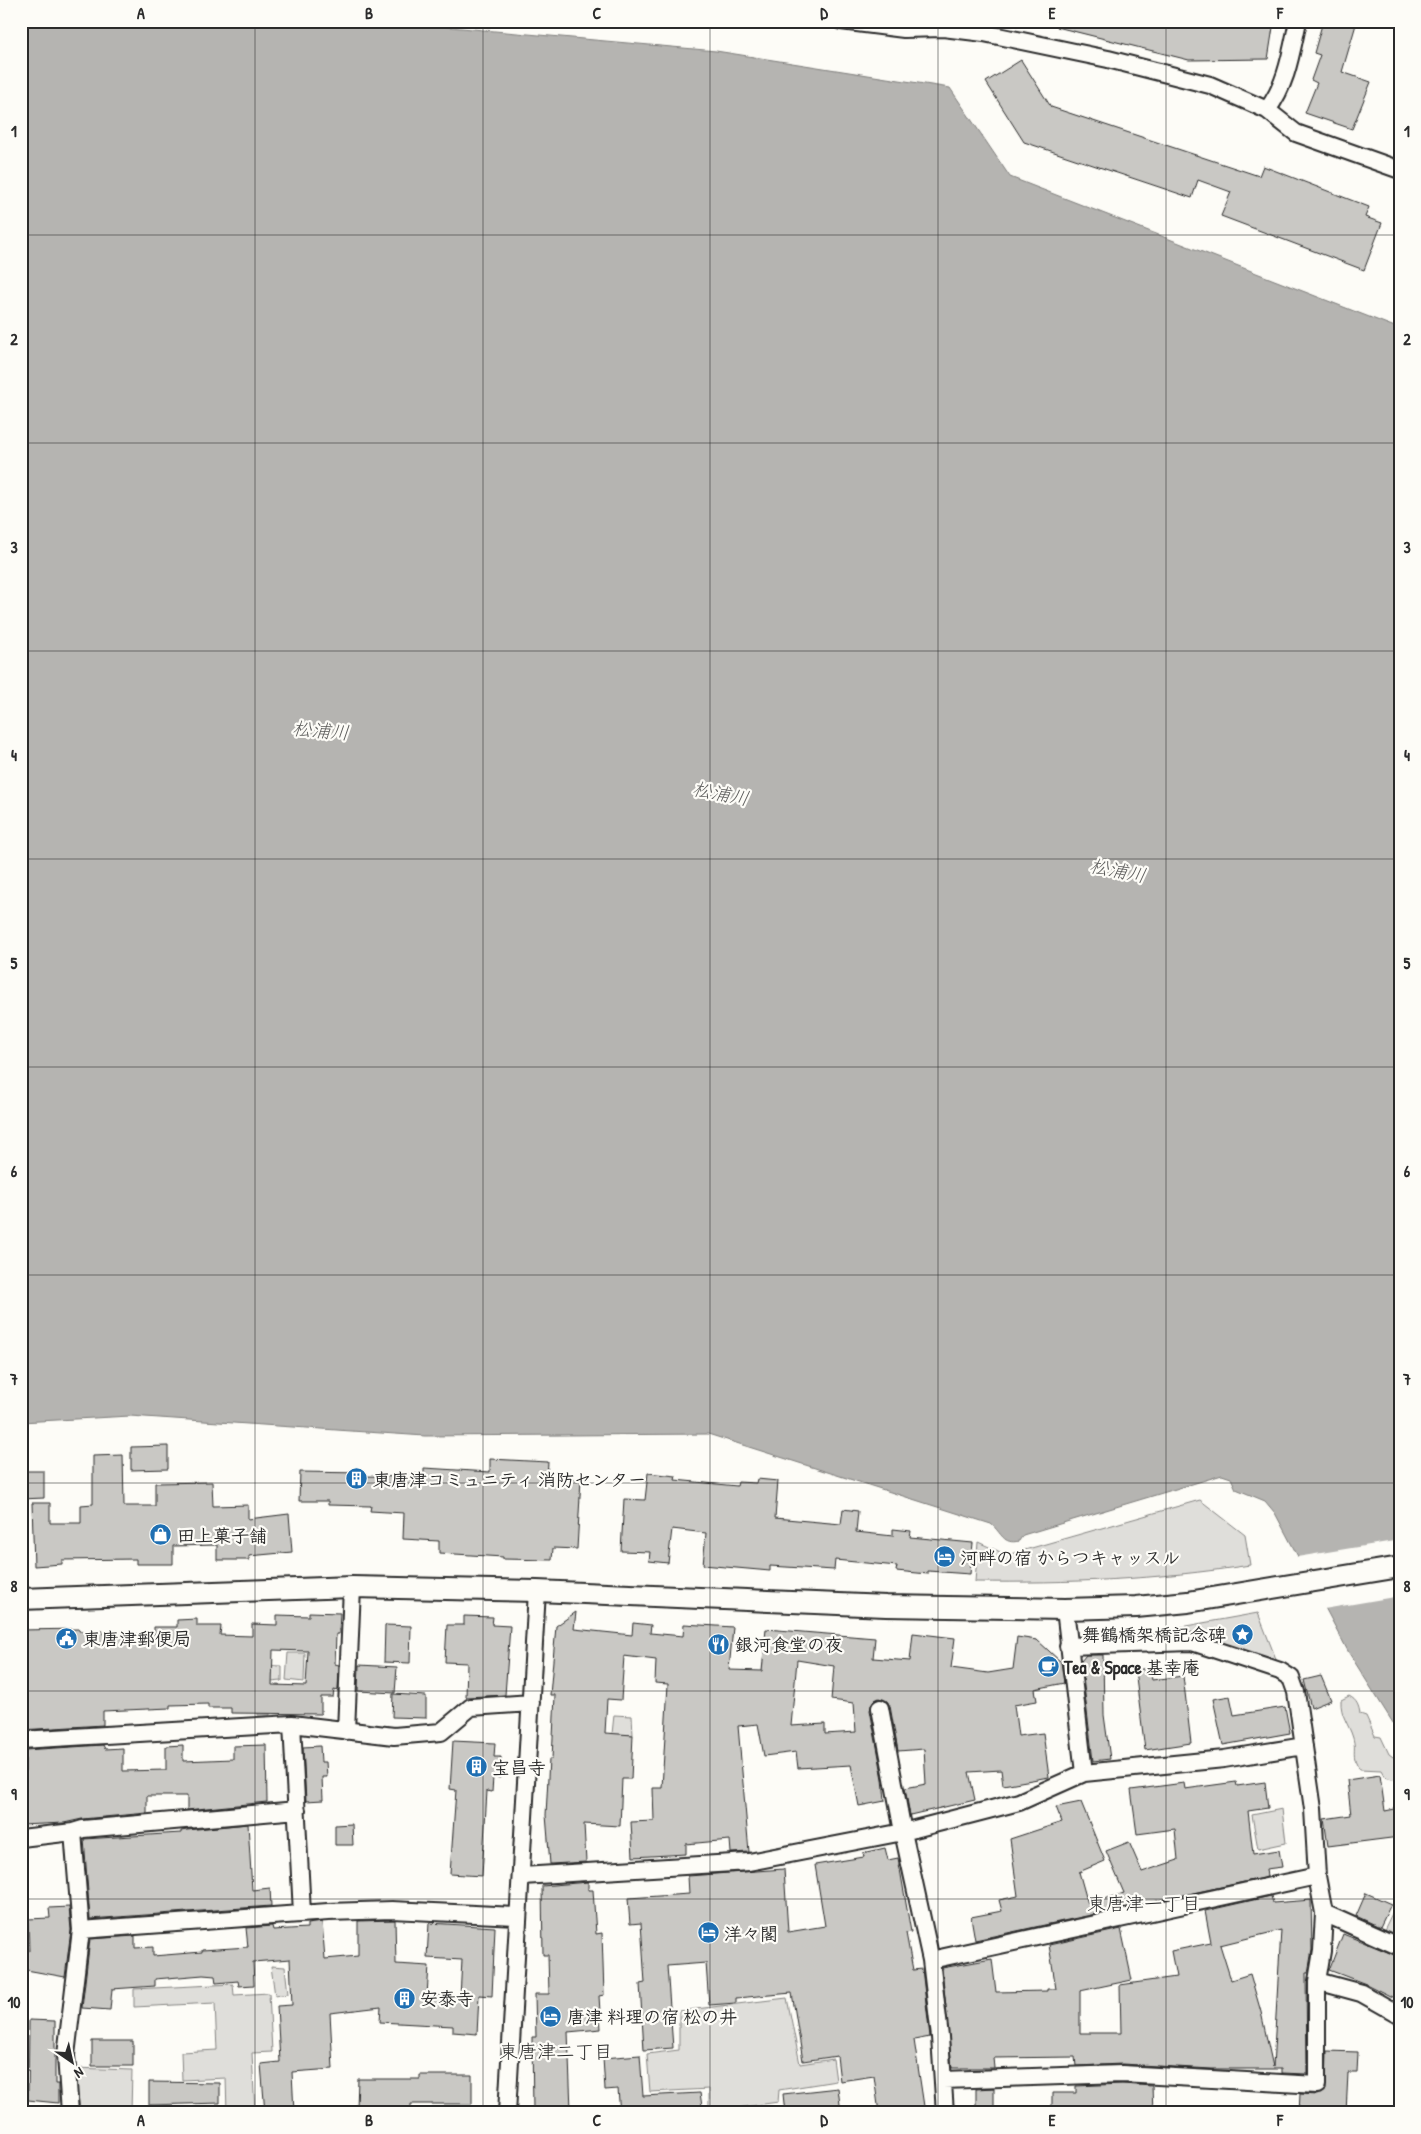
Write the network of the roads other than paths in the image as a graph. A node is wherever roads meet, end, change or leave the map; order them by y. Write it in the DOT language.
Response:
graph roads {
  1 [pos="841,21"];
  2 [pos="1298,21"];
  3 [pos="943,25"];
  4 [pos="1267,110"];
  5 [pos="1400,170"];
  6 [pos="1400,1567"];
  7 [pos="352,1587"];
  8 [pos="537,1591"];
  9 [pos="21,1599"];
  10 [pos="1065,1609"];
  11 [pos="1068,1646"];
  12 [pos="531,1703"];
  13 [pos="880,1708"];
  14 [pos="292,1724"];
  15 [pos="346,1731"];
  16 [pos="21,1740"];
  17 [pos="1304,1746"];
  18 [pos="1084,1773"];
  19 [pos="297,1810"];
  20 [pos="73,1832"];
  21 [pos="903,1832"];
  22 [pos="21,1838"];
  23 [pos="522,1876"];
  24 [pos="1318,1876"];
  25 [pos="1324,1913"];
  26 [pos="302,1914"];
  27 [pos="517,1916"];
  28 [pos="80,1930"];
  29 [pos="1400,1947"];
  30 [pos="931,1960"];
  31 [pos="1317,1981"];
  32 [pos="1400,2015"];
  33 [pos="942,2080"];
  34 [pos="70,2113"];
  35 [pos="507,2113"];
  36 [pos="945,2113"];
  1 -- 3 [label="street"];
  2 -- 4 [label="street"];
  3 -- 4 [label="street"];
  4 -- 5 [label="street"];
  6 -- 10 [label="street"];
  7 -- 8 [label="street"];
  7 -- 9 [label="street"];
  7 -- 15 [label="street"];
  8 -- 10 [label="street"];
  8 -- 12 [label="street"];
  10 -- 11 [label="street"];
  11 -- 17 [label="street"];
  11 -- 18 [label="street"];
  12 -- 15 [label="street"];
  12 -- 23 [label="street"];
  13 -- 21 [label="street"];
  14 -- 15 [label="street"];
  14 -- 16 [label="street"];
  14 -- 19 [label="street"];
  17 -- 18 [label="street"];
  17 -- 24 [label="street"];
  18 -- 21 [label="street"];
  19 -- 20 [label="street"];
  19 -- 26 [label="street"];
  20 -- 22 [label="street"];
  20 -- 28 [label="street"];
  21 -- 23 [label="street"];
  21 -- 30 [label="street"];
  23 -- 27 [label="street"];
  24 -- 25 [label="street"];
  24 -- 30 [label="street"];
  25 -- 29 [label="street"];
  25 -- 31 [label="street"];
  26 -- 27 [label="street"];
  26 -- 28 [label="street"];
  27 -- 35 [label="street"];
  28 -- 34 [label="street"];
  30 -- 33 [label="street"];
  31 -- 32 [label="street"];
  31 -- 33 [label="street"];
  33 -- 36 [label="street"];
}
